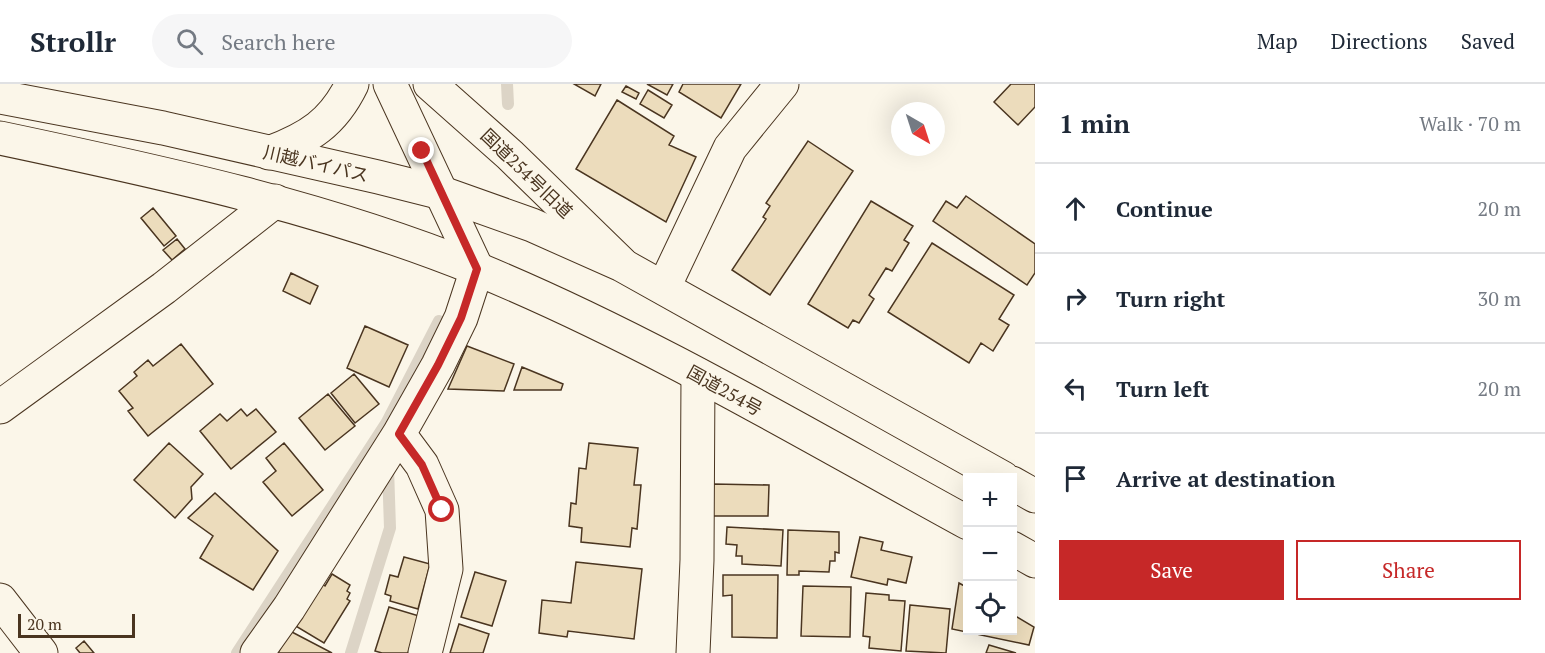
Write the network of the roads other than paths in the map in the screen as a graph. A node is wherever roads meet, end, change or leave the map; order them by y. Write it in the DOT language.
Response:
graph roads {
  1 [pos="352,84"];
  2 [pos="390,84"];
  3 [pos="430,84"];
  4 [pos="782,84"];
  5 [pos="0,97"];
  6 [pos="0,138"];
  7 [pos="269,153"];
  8 [pos="442,193"];
  9 [pos="275,201"];
  10 [pos="622,264"];
  11 [pos="477,269"];
  12 [pos="664,287"];
  13 [pos="698,375"];
  14 [pos="0,407"];
  15 [pos="399,434"];
  16 [pos="996,473"];
  17 [pos="1017,486"];
  18 [pos="1035,495"];
  19 [pos="963,521"];
  20 [pos="1017,551"];
  21 [pos="1035,561"];
  22 [pos="0,600"];
  23 [pos="41,653"];
  24 [pos="257,653"];
  25 [pos="425,653"];
  26 [pos="693,653"];
  1 -- 7 [label="main road"];
  2 -- 8 [label="main road"];
  3 -- 10 [label="main road, 国道254号旧道"];
  4 -- 12 [label="main road"];
  5 -- 7 [label="main road, 川越バイパス"];
  6 -- 9 [label="main road"];
  7 -- 8 [label="main road, 川越バイパス"];
  8 -- 10 [label="main road, 川越バイパス"];
  8 -- 11 [label="main road"];
  9 -- 11 [label="main road"];
  9 -- 14 [label="main road"];
  10 -- 12 [label="main road"];
  11 -- 13 [label="main road, 国道254号"];
  11 -- 15 [label="main road"];
  12 -- 16 [label="main road"];
  13 -- 19 [label="main road, 国道254号"];
  13 -- 26 [label="main road"];
  15 -- 24 [label="main road"];
  15 -- 25 [label="main road"];
  17 -- 18 [label="main road"];
  20 -- 21 [label="main road"];
  22 -- 23 [label="main road"];
}
